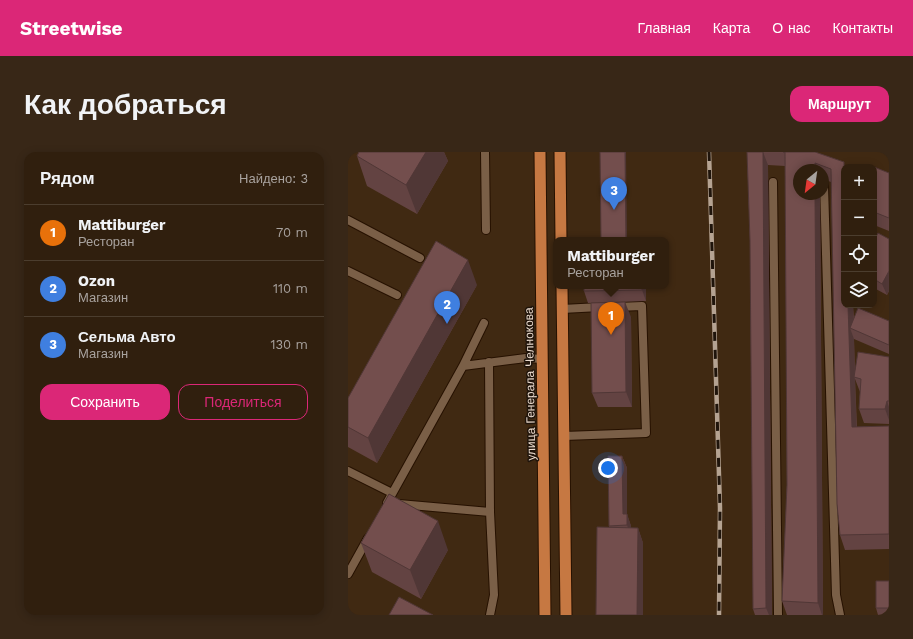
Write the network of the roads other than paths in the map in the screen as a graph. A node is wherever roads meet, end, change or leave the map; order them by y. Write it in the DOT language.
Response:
graph roads {
  1 [pos="485,152"];
  2 [pos="540,152"];
  3 [pos="560,152"];
  4 [pos="773,182"];
  5 [pos="824,200"];
  6 [pos="348,220"];
  7 [pos="486,230"];
  8 [pos="561,237"];
  9 [pos="420,258"];
  10 [pos="348,272"];
  11 [pos="562,289"];
  12 [pos="398,296"];
  13 [pos="562,309"];
  14 [pos="484,323"];
  15 [pos="542,359"];
  16 [pos="489,362"];
  17 [pos="463,366"];
  18 [pos="564,436"];
  19 [pos="348,471"];
  20 [pos="392,493"];
  21 [pos="490,512"];
  22 [pos="372,531"];
  23 [pos="348,575"];
  24 [pos="490,615"];
  25 [pos="545,615"];
  26 [pos="566,615"];
  27 [pos="778,615"];
  28 [pos="840,615"];
  1 -- 7 [label="lane"];
  2 -- 15 [label="main road, улица Генерала Челнокова"];
  3 -- 8 [label="main road"];
  4 -- 27 [label="lane"];
  5 -- 28 [label="lane"];
  6 -- 9 [label="lane"];
  10 -- 12 [label="lane"];
  11 -- 13 [label="main road"];
  13 -- 18 [label="main road"];
  13 -- 18 [label="lane"];
  14 -- 17 [label="lane"];
  15 -- 16 [label="lane"];
  15 -- 25 [label="main road, улица Генерала Челнокова"];
  16 -- 17 [label="lane"];
  16 -- 21 [label="lane"];
  17 -- 20 [label="lane"];
  18 -- 26 [label="main road"];
  19 -- 20 [label="lane"];
  20 -- 21 [label="lane"];
  21 -- 24 [label="lane"];
  22 -- 23 [label="lane"];
}
